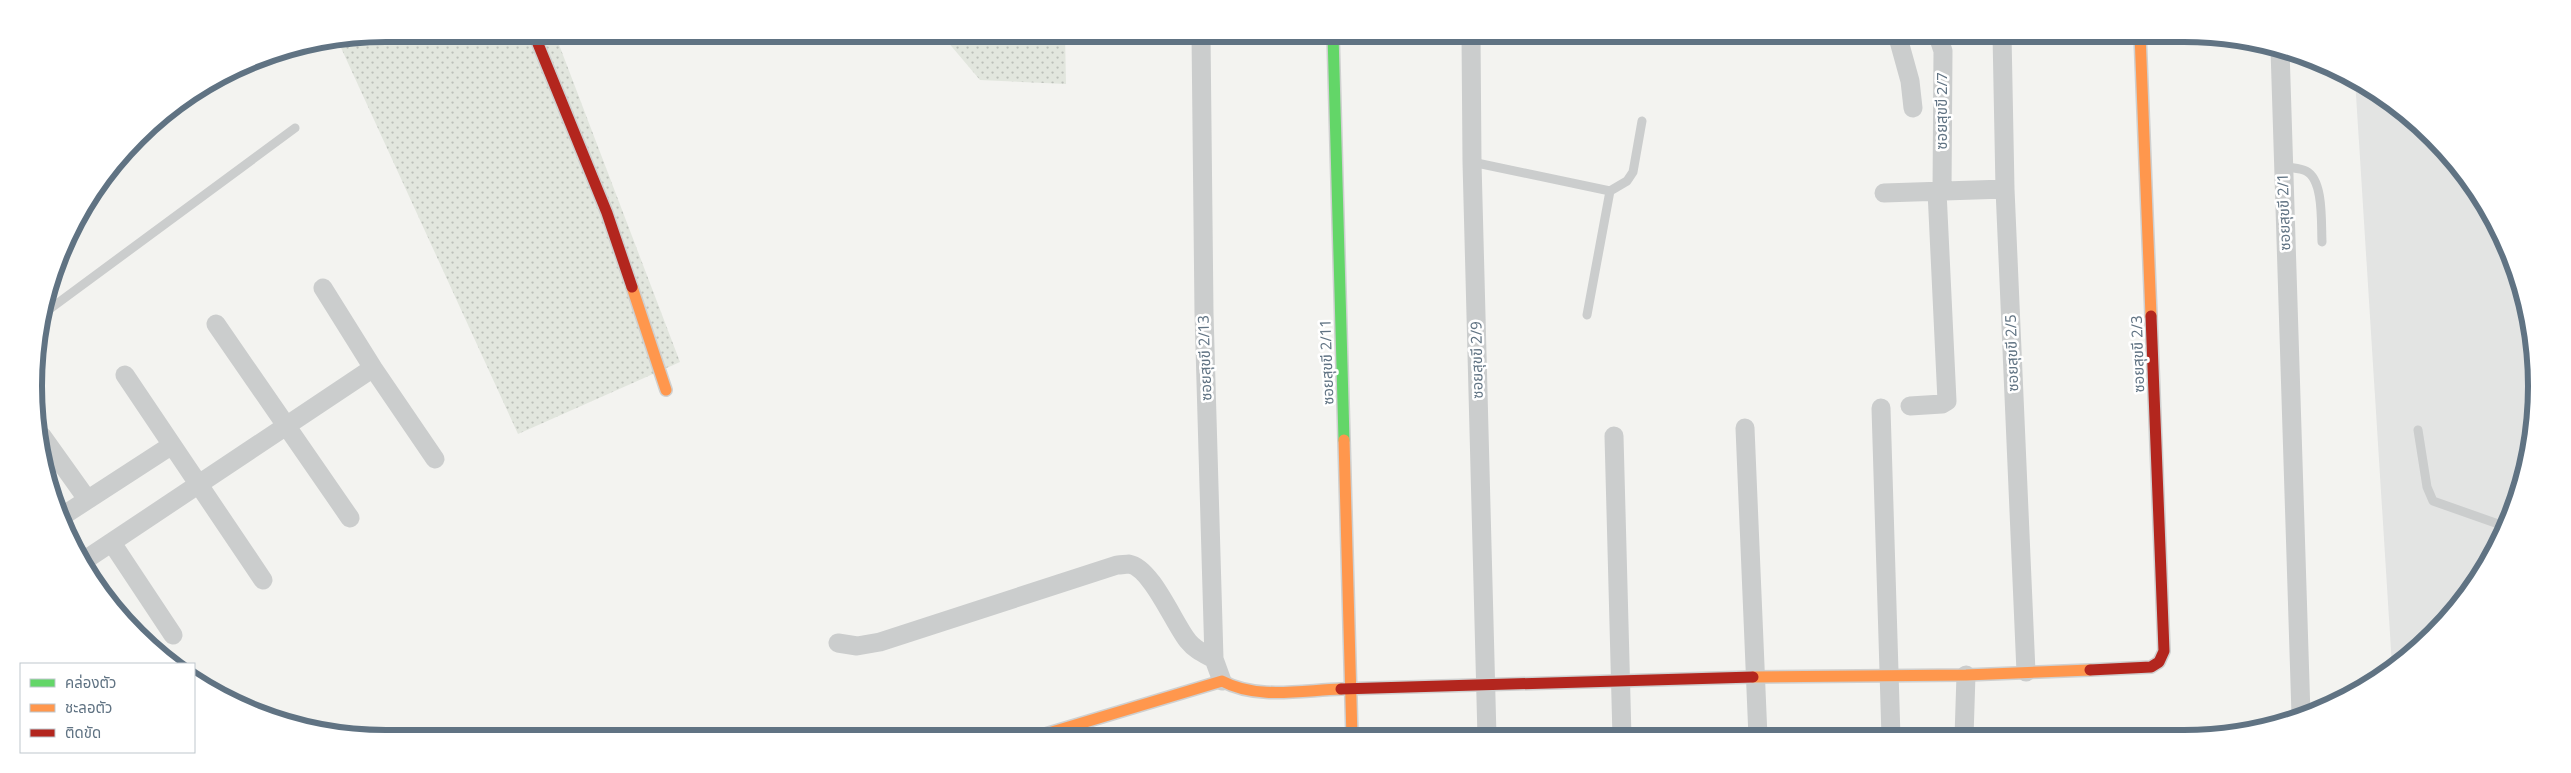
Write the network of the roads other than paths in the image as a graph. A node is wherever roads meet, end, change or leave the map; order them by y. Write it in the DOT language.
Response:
graph roads {
  1 [pos="537,42"];
  2 [pos="1201,42"];
  3 [pos="1333,42"];
  4 [pos="1471,42"];
  5 [pos="1899,42"];
  6 [pos="1940,42"];
  7 [pos="2002,42"];
  8 [pos="2140,42"];
  9 [pos="2280,56"];
  10 [pos="1914,108"];
  11 [pos="1642,121"];
  12 [pos="295,128"];
  13 [pos="1472,162"];
  14 [pos="2283,166"];
  15 [pos="2005,188"];
  16 [pos="1610,191"];
  17 [pos="1940,191"];
  18 [pos="1884,193"];
  19 [pos="2322,242"];
  20 [pos="322,288"];
  21 [pos="52,308"];
  22 [pos="1587,316"];
  23 [pos="216,324"];
  24 [pos="373,368"];
  25 [pos="125,375"];
  26 [pos="666,390"];
  27 [pos="1910,406"];
  28 [pos="1881,408"];
  29 [pos="288,426"];
  30 [pos="1745,428"];
  31 [pos="2418,430"];
  32 [pos="1614,436"];
  33 [pos="47,443"];
  34 [pos="172,445"];
  35 [pos="435,459"];
  36 [pos="198,484"];
  37 [pos="87,499"];
  38 [pos="67,512"];
  39 [pos="350,518"];
  40 [pos="2499,524"];
  41 [pos="112,543"];
  42 [pos="89,558"];
  43 [pos="263,580"];
  44 [pos="173,635"];
  45 [pos="838,643"];
  46 [pos="1214,659"];
  47 [pos="2026,672"];
  48 [pos="1966,675"];
  49 [pos="1891,676"];
  50 [pos="1756,677"];
  51 [pos="1222,681"];
  52 [pos="1621,681"];
  53 [pos="1485,685"];
  54 [pos="1351,690"];
  55 [pos="2301,710"];
  56 [pos="1059,730"];
  57 [pos="1352,730"];
  58 [pos="1487,730"];
  59 [pos="1622,730"];
  60 [pos="1758,730"];
  61 [pos="1891,730"];
  62 [pos="1964,730"];
  1 -- 26 [label="street"];
  2 -- 46 [label="street, ซอยสุขขี 2/13"];
  3 -- 54 [label="street, ซอยสุขขี 2/11"];
  4 -- 13 [label="street, ซอยสุขขี 2/9"];
  5 -- 10 [label="street"];
  6 -- 17 [label="street, ซอยสุขขี 2/7"];
  7 -- 15 [label="street, ซอยสุขขี 2/5"];
  8 -- 47 [label="street, ซอยสุขขี 2/3"];
  9 -- 14 [label="street, ซอยสุขขี 2/1"];
  11 -- 16 [label="lane"];
  12 -- 21 [label="lane"];
  13 -- 16 [label="lane"];
  13 -- 53 [label="street, ซอยสุขขี 2/9"];
  14 -- 19 [label="lane"];
  14 -- 55 [label="street, ซอยสุขขี 2/1"];
  15 -- 17 [label="street"];
  15 -- 47 [label="street, ซอยสุขขี 2/5"];
  16 -- 22 [label="lane"];
  17 -- 18 [label="street"];
  17 -- 27 [label="street, ซอยสุขขี 2/7"];
  20 -- 24 [label="street"];
  23 -- 29 [label="street"];
  24 -- 29 [label="street"];
  24 -- 35 [label="street"];
  25 -- 34 [label="street"];
  28 -- 49 [label="street"];
  29 -- 36 [label="street"];
  29 -- 39 [label="street"];
  30 -- 50 [label="street"];
  31 -- 40 [label="lane"];
  32 -- 52 [label="street"];
  33 -- 37 [label="street"];
  34 -- 36 [label="street"];
  34 -- 37 [label="street"];
  36 -- 41 [label="street"];
  36 -- 43 [label="street"];
  37 -- 38 [label="street"];
  41 -- 42 [label="street"];
  41 -- 44 [label="street"];
  45 -- 46 [label="street"];
  46 -- 51 [label="street, ซอยสุขขี 2/13"];
  47 -- 48 [label="street"];
  48 -- 49 [label="street"];
  48 -- 62 [label="street"];
  49 -- 50 [label="street"];
  49 -- 61 [label="street"];
  50 -- 52 [label="street"];
  50 -- 60 [label="street"];
  51 -- 54 [label="street"];
  51 -- 56 [label="street"];
  52 -- 53 [label="street"];
  52 -- 59 [label="street"];
  53 -- 54 [label="street"];
  53 -- 58 [label="street, ซอยสุขขี 2/9"];
  54 -- 57 [label="street, ซอยสุขขี 2/11"];
}
